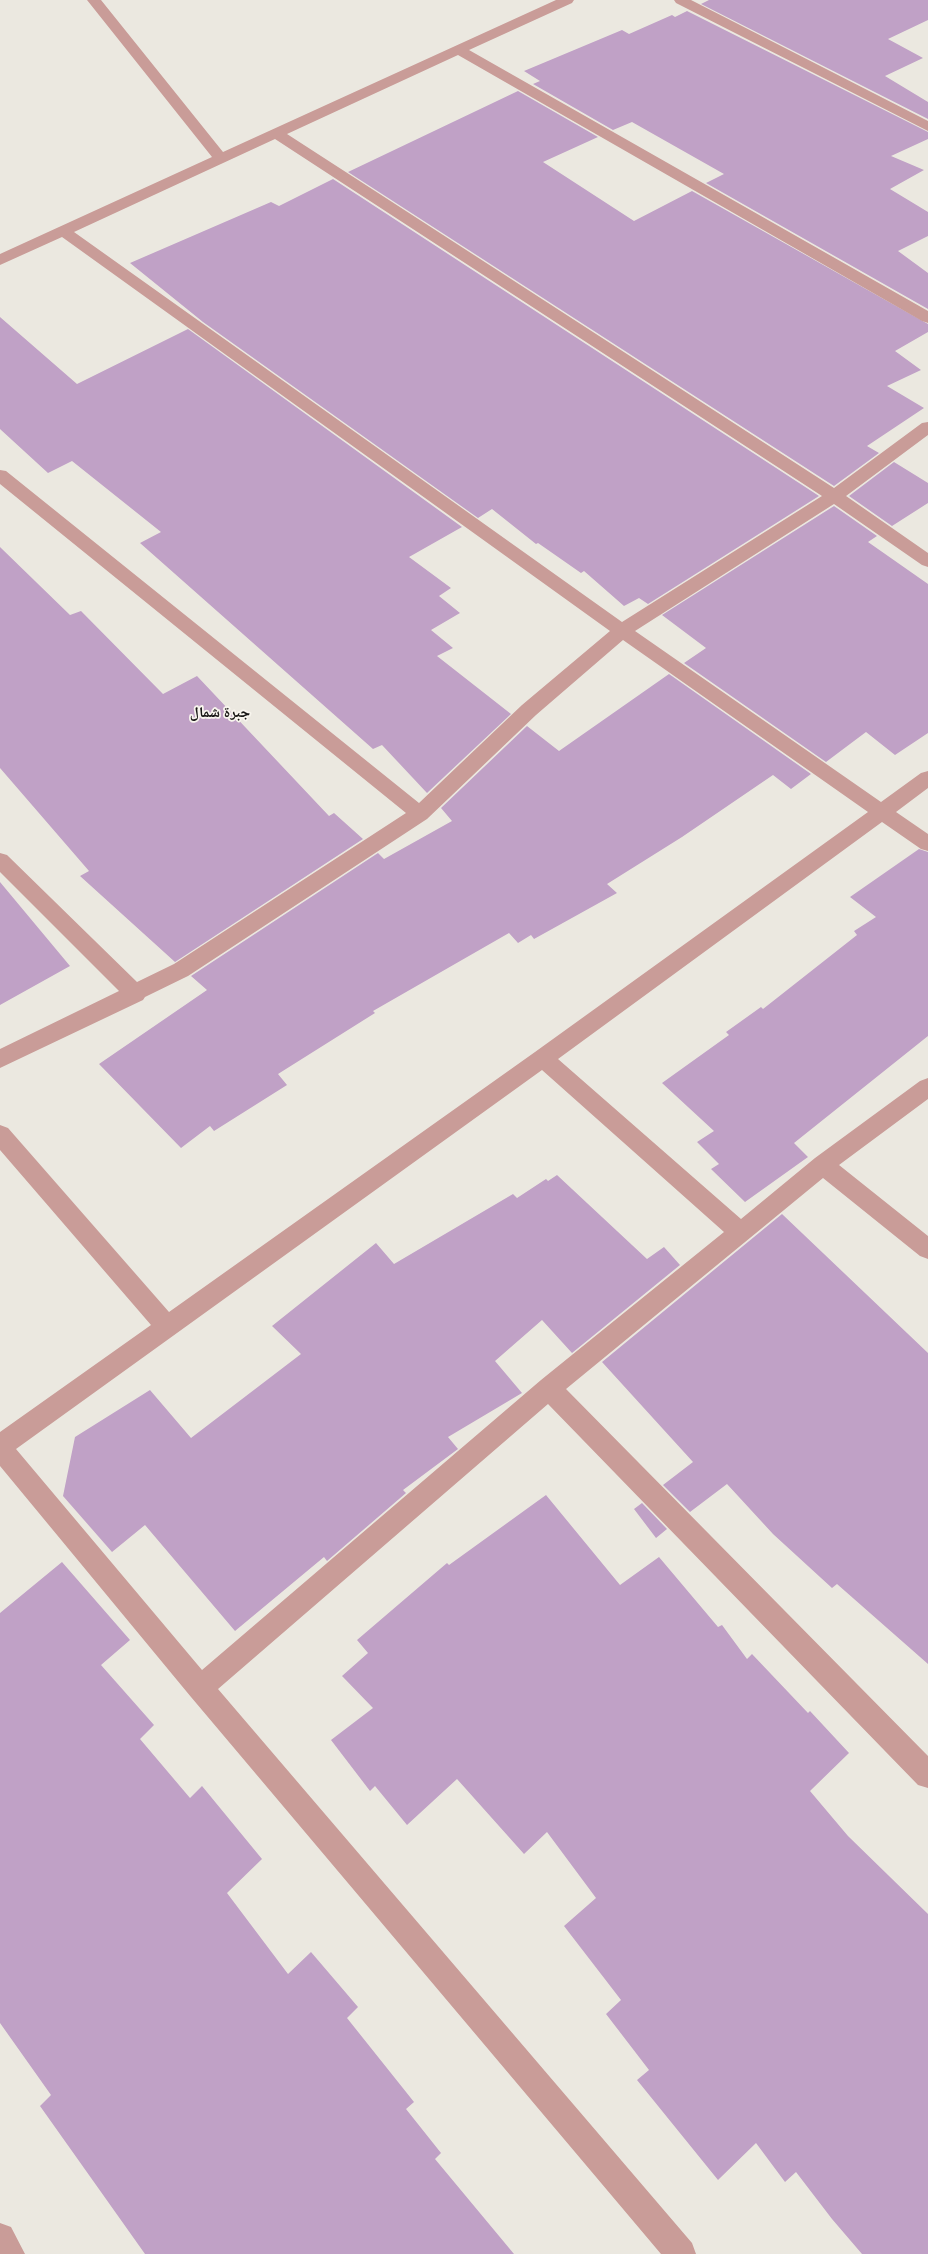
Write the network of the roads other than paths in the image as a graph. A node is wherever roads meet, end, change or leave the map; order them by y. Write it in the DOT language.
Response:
graph roads {
  1 [pos="94,0"];
  2 [pos="567,0"];
  3 [pos="681,0"];
  4 [pos="457,49"];
  5 [pos="928,127"];
  6 [pos="277,134"];
  7 [pos="220,158"];
  8 [pos="63,231"];
  9 [pos="0,260"];
  10 [pos="928,318"];
  11 [pos="928,427"];
  12 [pos="0,475"];
  13 [pos="834,496"];
  14 [pos="928,560"];
  15 [pos="622,632"];
  16 [pos="928,778"];
  17 [pos="882,812"];
  18 [pos="420,814"];
  19 [pos="928,844"];
  20 [pos="0,860"];
  21 [pos="136,994"];
  22 [pos="543,1058"];
  23 [pos="0,1059"];
  24 [pos="928,1087"];
  25 [pos="0,1134"];
  26 [pos="823,1165"];
  27 [pos="740,1232"];
  28 [pos="928,1249"];
  29 [pos="166,1326"];
  30 [pos="549,1388"];
  31 [pos="0,1447"];
  32 [pos="200,1688"];
  33 [pos="928,1775"];
  34 [pos="0,2238"];
  35 [pos="10,2254"];
  36 [pos="681,2254"];
  1 -- 7 [label="street"];
  2 -- 4 [label="street"];
  3 -- 5 [label="street"];
  4 -- 6 [label="street"];
  4 -- 10 [label="street"];
  6 -- 7 [label="street"];
  6 -- 13 [label="street"];
  7 -- 8 [label="street"];
  8 -- 9 [label="street"];
  8 -- 15 [label="street"];
  11 -- 13 [label="street"];
  12 -- 18 [label="street"];
  13 -- 14 [label="street"];
  13 -- 15 [label="street"];
  15 -- 17 [label="street"];
  15 -- 18 [label="street"];
  16 -- 17 [label="street"];
  17 -- 19 [label="street"];
  17 -- 22 [label="street"];
  18 -- 21 [label="street"];
  20 -- 21 [label="street"];
  21 -- 23 [label="street"];
  22 -- 27 [label="street"];
  22 -- 29 [label="street"];
  24 -- 26 [label="street"];
  25 -- 29 [label="street"];
  26 -- 27 [label="street"];
  26 -- 28 [label="street"];
  27 -- 30 [label="street"];
  29 -- 31 [label="street"];
  30 -- 32 [label="street"];
  30 -- 33 [label="street"];
  31 -- 32 [label="street"];
  32 -- 36 [label="street"];
  34 -- 35 [label="street"];
}
